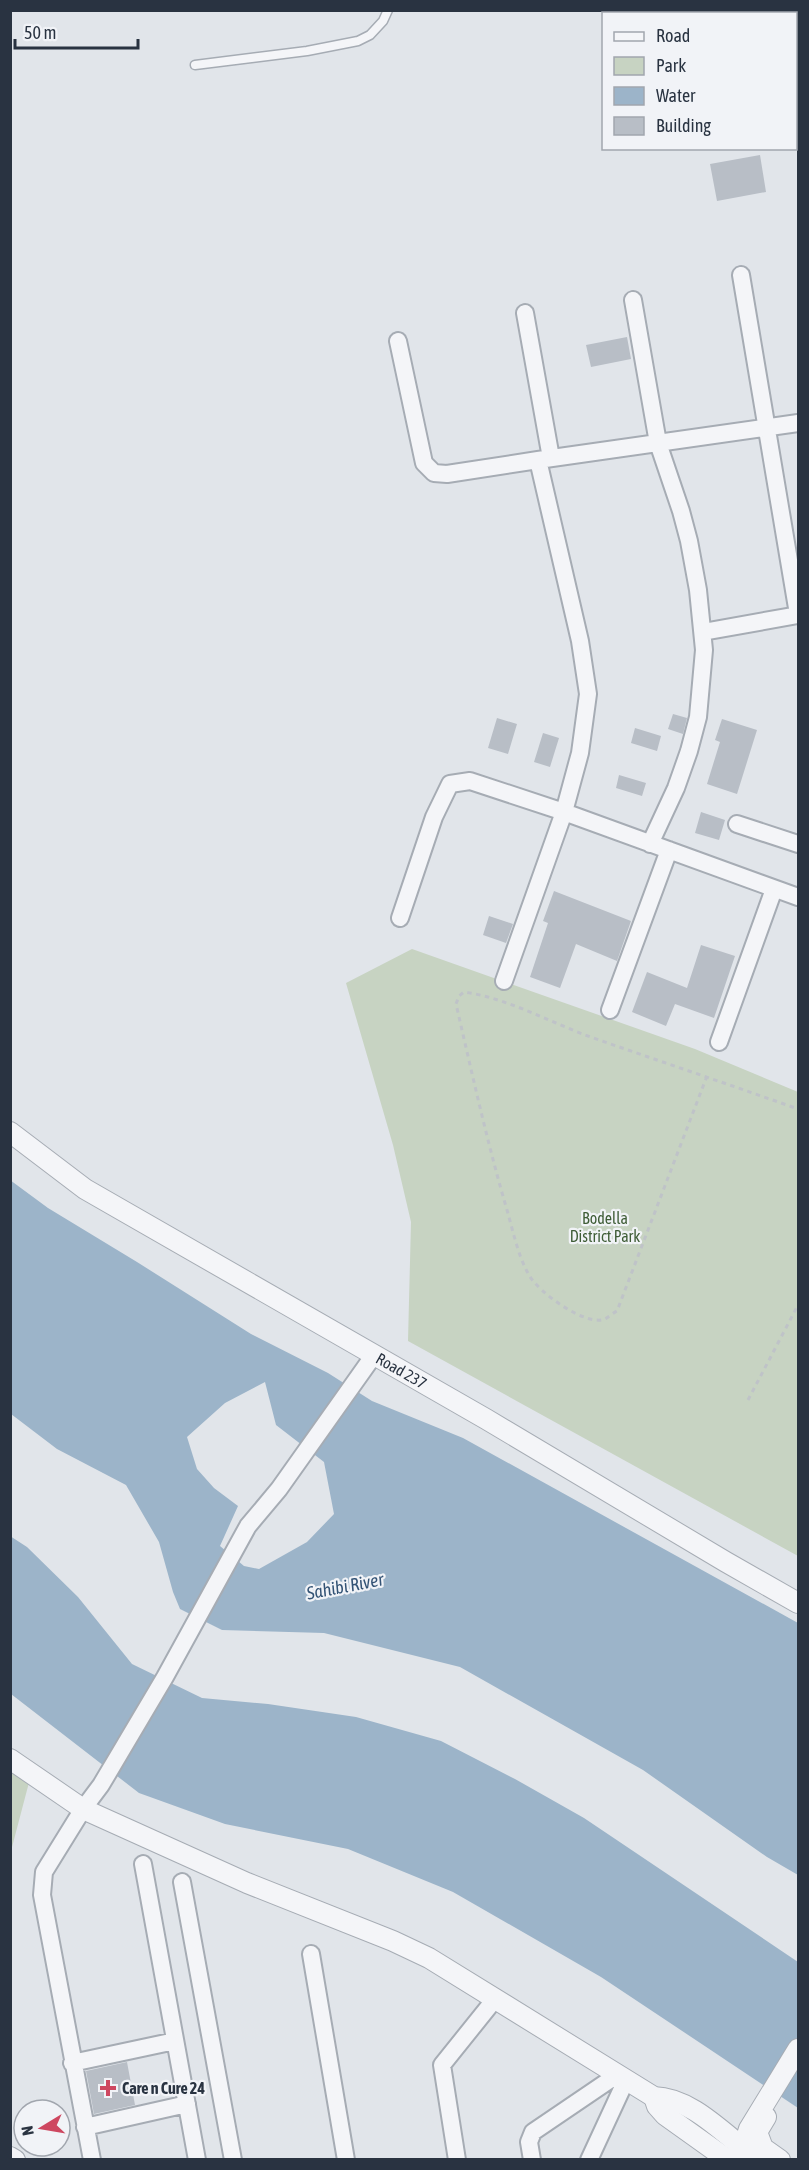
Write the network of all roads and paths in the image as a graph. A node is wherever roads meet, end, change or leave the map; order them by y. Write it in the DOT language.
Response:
graph roads {
  1 [pos="388,10"];
  2 [pos="195,65"];
  3 [pos="741,276"];
  4 [pos="633,300"];
  5 [pos="525,313"];
  6 [pos="398,341"];
  7 [pos="798,423"];
  8 [pos="767,428"];
  9 [pos="658,443"];
  10 [pos="544,459"];
  11 [pos="798,615"];
  12 [pos="703,632"];
  13 [pos="564,812"];
  14 [pos="737,824"];
  15 [pos="650,844"];
  16 [pos="798,844"];
  17 [pos="669,850"];
  18 [pos="774,889"];
  19 [pos="798,897"];
  20 [pos="400,918"];
  21 [pos="504,981"];
  22 [pos="610,1010"];
  23 [pos="719,1042"];
  24 [pos="706,1077"];
  25 [pos="798,1108"];
  26 [pos="10,1132"];
  27 [pos="798,1305"];
  28 [pos="374,1355"];
  29 [pos="748,1400"];
  30 [pos="798,1603"];
  31 [pos="10,1759"];
  32 [pos="83,1809"];
  33 [pos="143,1864"];
  34 [pos="182,1882"];
  35 [pos="311,1954"];
  36 [pos="495,1999"];
  37 [pos="175,2041"];
  38 [pos="798,2049"];
  39 [pos="72,2063"];
  40 [pos="798,2063"];
  41 [pos="622,2078"];
  42 [pos="187,2104"];
  43 [pos="85,2127"];
  44 [pos="753,2130"];
  45 [pos="10,2157"];
  46 [pos="742,2157"];
  47 [pos="15,2160"];
  48 [pos="92,2160"];
  49 [pos="197,2160"];
  50 [pos="233,2160"];
  51 [pos="346,2160"];
  52 [pos="457,2160"];
  53 [pos="532,2160"];
  54 [pos="589,2160"];
  55 [pos="780,2160"];
  1 -- 2 [label="lane"];
  3 -- 8 [label="street"];
  4 -- 9 [label="street"];
  5 -- 10 [label="street"];
  6 -- 10 [label="street"];
  7 -- 8 [label="street"];
  8 -- 9 [label="street"];
  8 -- 11 [label="street"];
  9 -- 10 [label="street"];
  9 -- 12 [label="street"];
  10 -- 13 [label="street"];
  11 -- 12 [label="street"];
  12 -- 15 [label="street"];
  13 -- 15 [label="street"];
  13 -- 20 [label="street"];
  13 -- 21 [label="street"];
  14 -- 16 [label="street"];
  15 -- 17 [label="street"];
  17 -- 18 [label="street"];
  17 -- 22 [label="street"];
  18 -- 19 [label="street"];
  18 -- 23 [label="street"];
  24 -- 24 [label="path"];
  24 -- 25 [label="path"];
  26 -- 28 [label="street, Road 237"];
  27 -- 29 [label="path"];
  28 -- 30 [label="street, Road 237"];
  28 -- 32 [label="street"];
  31 -- 32 [label="street"];
  32 -- 36 [label="street"];
  32 -- 39 [label="street"];
  33 -- 37 [label="street"];
  34 -- 50 [label="street"];
  35 -- 51 [label="street"];
  36 -- 41 [label="street"];
  36 -- 52 [label="street"];
  37 -- 39 [label="street"];
  37 -- 42 [label="street"];
  38 -- 44 [label="street"];
  39 -- 43 [label="street"];
  40 -- 44 [label="street"];
  41 -- 46 [label="street"];
  41 -- 53 [label="street"];
  41 -- 54 [label="street"];
  42 -- 43 [label="street"];
  42 -- 49 [label="street"];
  43 -- 48 [label="street"];
  44 -- 46 [label="street"];
  44 -- 55 [label="street"];
  45 -- 47 [label="street"];
}
